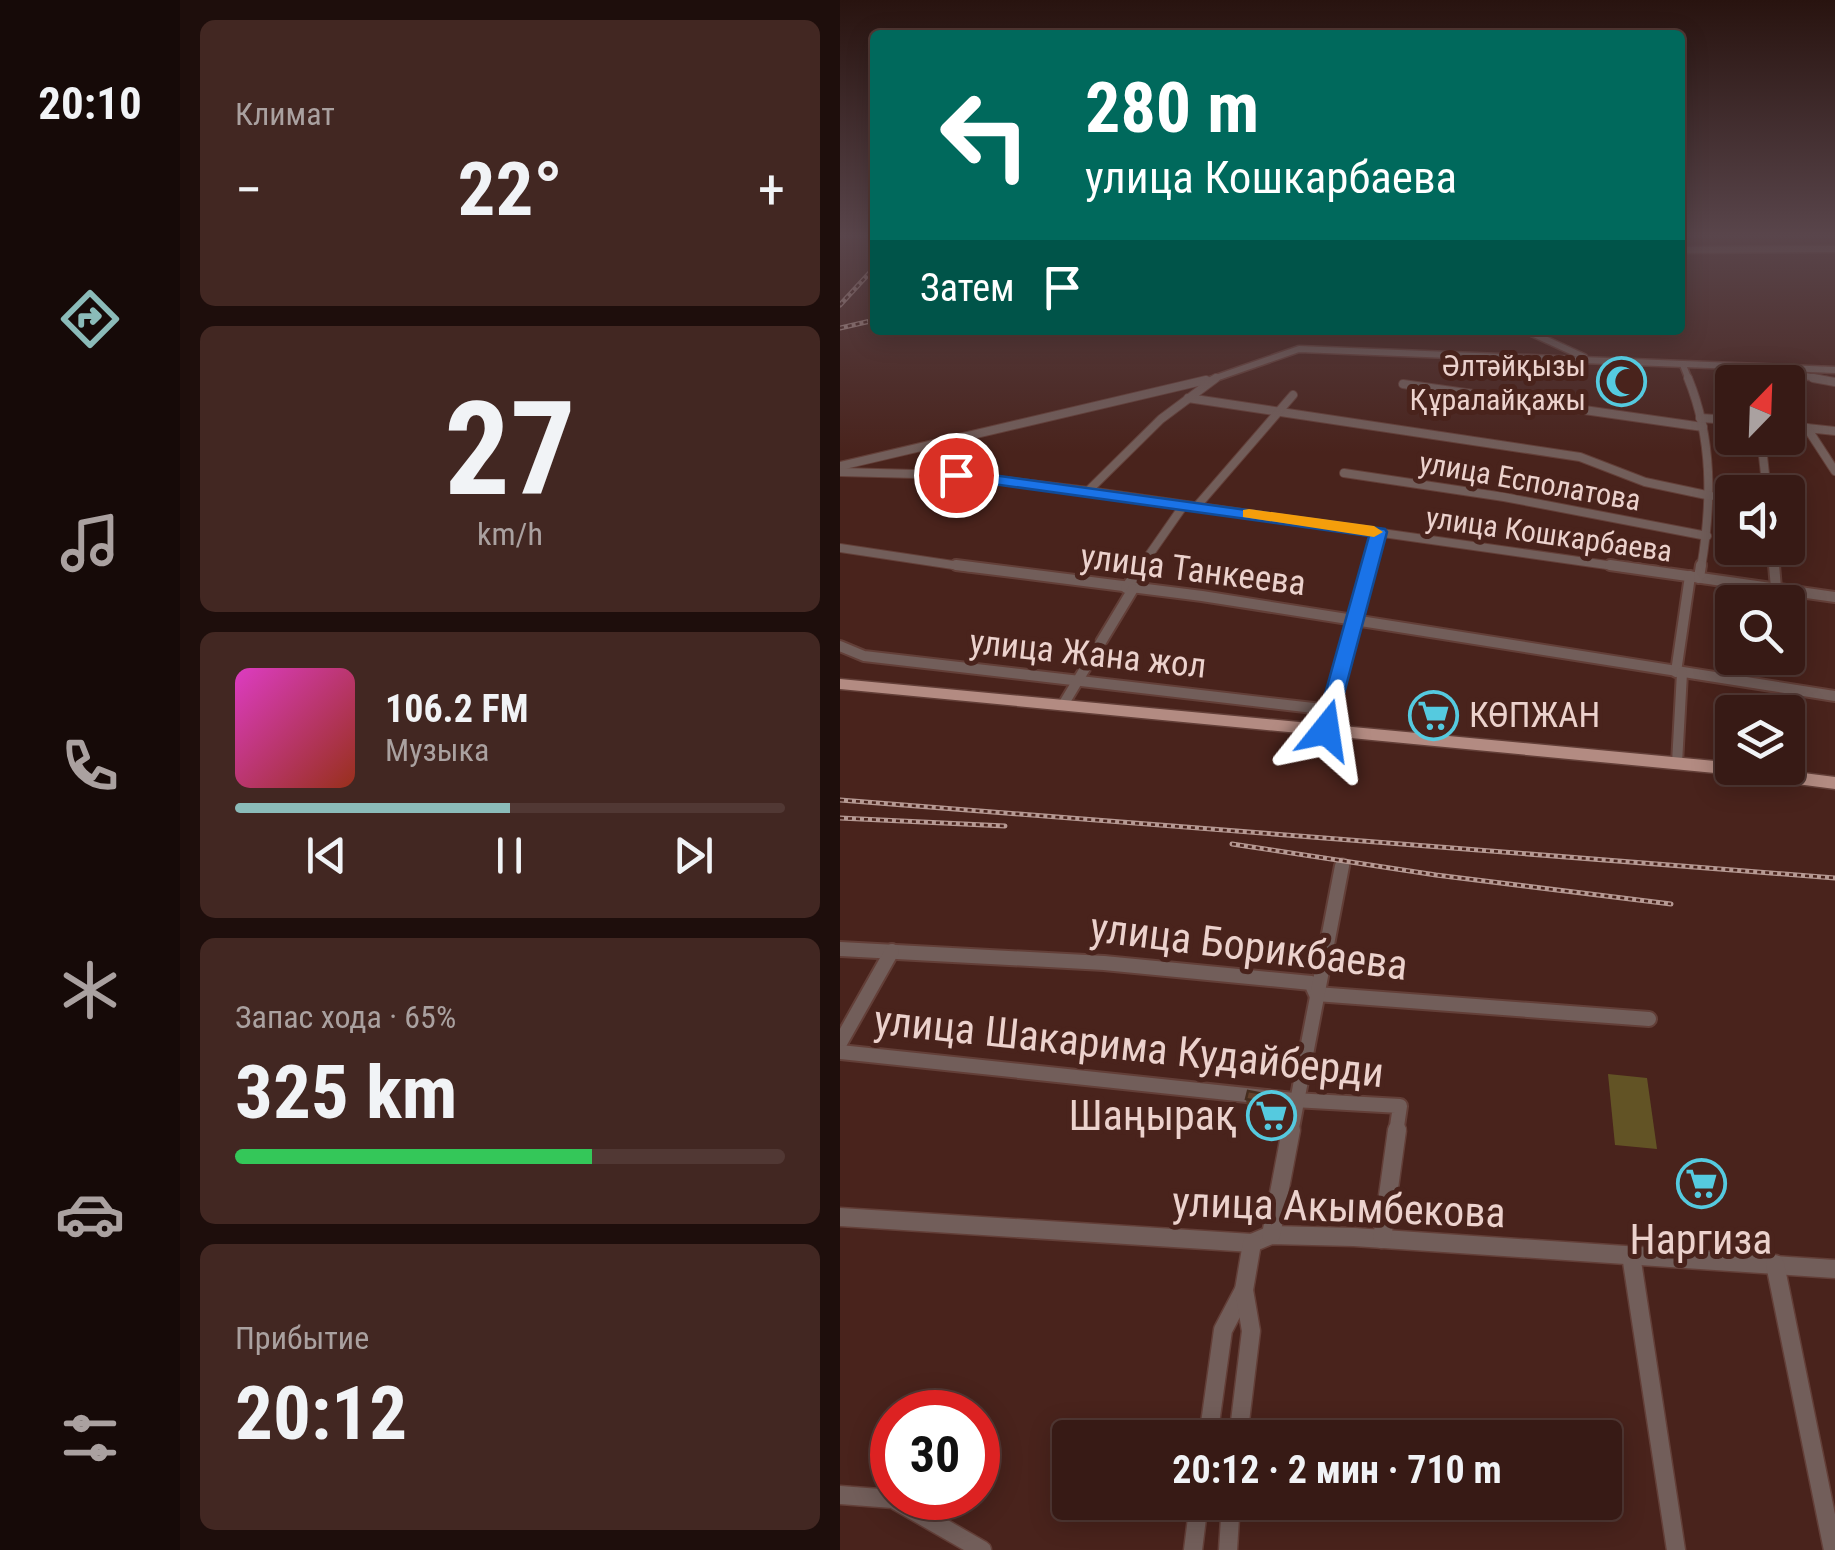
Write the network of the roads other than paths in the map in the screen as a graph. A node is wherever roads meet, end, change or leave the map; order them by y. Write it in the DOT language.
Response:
graph roads {
  1 [pos="1535,335"];
  2 [pos="1603,362"];
  3 [pos="1684,365"];
  4 [pos="1715,367"];
  5 [pos="1835,370"];
  6 [pos="1805,371"];
  7 [pos="1805,375"];
  8 [pos="1212,378"];
  9 [pos="1835,382"];
  10 [pos="1403,384"];
  11 [pos="1293,395"];
  12 [pos="1188,398"];
  13 [pos="1280,412"];
  14 [pos="1715,421"];
  15 [pos="1702,422"];
  16 [pos="1805,428"];
  17 [pos="1808,428"];
  18 [pos="1835,431"];
  19 [pos="840,469"];
  20 [pos="1835,471"];
  21 [pos="1344,473"];
  22 [pos="1088,491"];
  23 [pos="1711,496"];
  24 [pos="1184,505"];
  25 [pos="1197,506"];
  26 [pos="1379,532"];
  27 [pos="1707,536"];
  28 [pos="840,548"];
  29 [pos="1695,577"];
  30 [pos="1754,585"];
  31 [pos="1130,589"];
  32 [pos="1805,592"];
  33 [pos="1835,597"];
  34 [pos="1356,620"];
  35 [pos="840,646"];
  36 [pos="1679,672"];
  37 [pos="1078,680"];
  38 [pos="840,684"];
  39 [pos="1835,696"];
  40 [pos="1062,705"];
  41 [pos="1331,710"];
  42 [pos="1326,730"];
  43 [pos="1677,763"];
  44 [pos="1715,766"];
  45 [pos="1835,773"];
  46 [pos="1805,775"];
  47 [pos="1835,783"];
  48 [pos="1342,866"];
  49 [pos="840,949"];
  50 [pos="892,951"];
  51 [pos="1316,994"];
  52 [pos="1649,1018"];
  53 [pos="840,1043"];
  54 [pos="840,1052"];
  55 [pos="1294,1100"];
  56 [pos="840,1217"];
  57 [pos="1271,1236"];
  58 [pos="1382,1239"];
  59 [pos="1252,1243"];
  60 [pos="1631,1255"];
  61 [pos="1776,1264"];
  62 [pos="1835,1268"];
  63 [pos="1244,1290"];
  64 [pos="1210,1420"];
  65 [pos="1240,1420"];
  66 [pos="840,1495"];
  67 [pos="1197,1520"];
  68 [pos="1229,1520"];
  69 [pos="982,1550"];
  70 [pos="1193,1550"];
  71 [pos="1228,1550"];
  72 [pos="1676,1550"];
  73 [pos="1833,1550"];
  1 -- 2 [label="street"];
  2 -- 3 [label="street"];
  2 -- 8 [label="street"];
  3 -- 4 [label="street"];
  3 -- 15 [label="street"];
  5 -- 6 [label="street"];
  7 -- 9 [label="street"];
  8 -- 12 [label="street"];
  8 -- 19 [label="street"];
  10 -- 15 [label="street"];
  11 -- 13 [label="street"];
  12 -- 13 [label="street"];
  12 -- 22 [label="street"];
  13 -- 23 [label="street"];
  13 -- 25 [label="street"];
  14 -- 15 [label="street"];
  15 -- 23 [label="street"];
  16 -- 17 [label="street"];
  17 -- 18 [label="street"];
  17 -- 20 [label="street"];
  19 -- 22 [label="street, улица Кошкарбаева"];
  21 -- 27 [label="street, улица Есполатова"];
  22 -- 24 [label="street, улица Кошкарбаева"];
  23 -- 27 [label="street"];
  24 -- 25 [label="street, улица Кошкарбаева"];
  24 -- 31 [label="street"];
  25 -- 26 [label="street, улица Кошкарбаева"];
  26 -- 29 [label="street, улица Кошкарбаева"];
  26 -- 34 [label="street"];
  27 -- 29 [label="street"];
  28 -- 31 [label="street, улица Танкеева"];
  29 -- 30 [label="street, улица Кошкарбаева"];
  29 -- 36 [label="street"];
  31 -- 34 [label="street, улица Танкеева"];
  31 -- 37 [label="street"];
  32 -- 33 [label="street, улица Кошкарбаева"];
  34 -- 36 [label="street, улица Танкеева"];
  34 -- 41 [label="street"];
  35 -- 37 [label="street, улица Жана жол"];
  36 -- 39 [label="street, улица Танкеева"];
  36 -- 43 [label="street"];
  37 -- 40 [label="street"];
  37 -- 41 [label="street, улица Жана жол"];
  38 -- 40 [label="main road"];
  40 -- 42 [label="main road"];
  41 -- 42 [label="street"];
  42 -- 43 [label="main road"];
  43 -- 44 [label="main road"];
  45 -- 46 [label="main road"];
  46 -- 47 [label="main road"];
  48 -- 51 [label="street"];
  49 -- 50 [label="street, улица Борикбаева"];
  50 -- 51 [label="street, улица Борикбаева"];
  50 -- 53 [label="street"];
  51 -- 52 [label="street, улица Борикбаева"];
  51 -- 55 [label="street"];
  54 -- 55 [label="street, улица Шакарима Кудайберди"];
  55 -- 57 [label="street"];
  55 -- 58 [label="street, улица Шакарима Кудайберди"];
  56 -- 59 [label="street, улица Акымбекова"];
  57 -- 58 [label="street, улица Акымбекова"];
  57 -- 59 [label="street, улица Акымбекова"];
  58 -- 60 [label="street, улица Акымбекова"];
  59 -- 63 [label="street"];
  60 -- 61 [label="street, улица Акымбекова"];
  60 -- 72 [label="street"];
  61 -- 62 [label="street, улица Акымбекова"];
  61 -- 73 [label="street"];
  63 -- 64 [label="street"];
  63 -- 65 [label="street"];
  66 -- 69 [label="street"];
  67 -- 70 [label="street"];
  68 -- 71 [label="street"];
}
